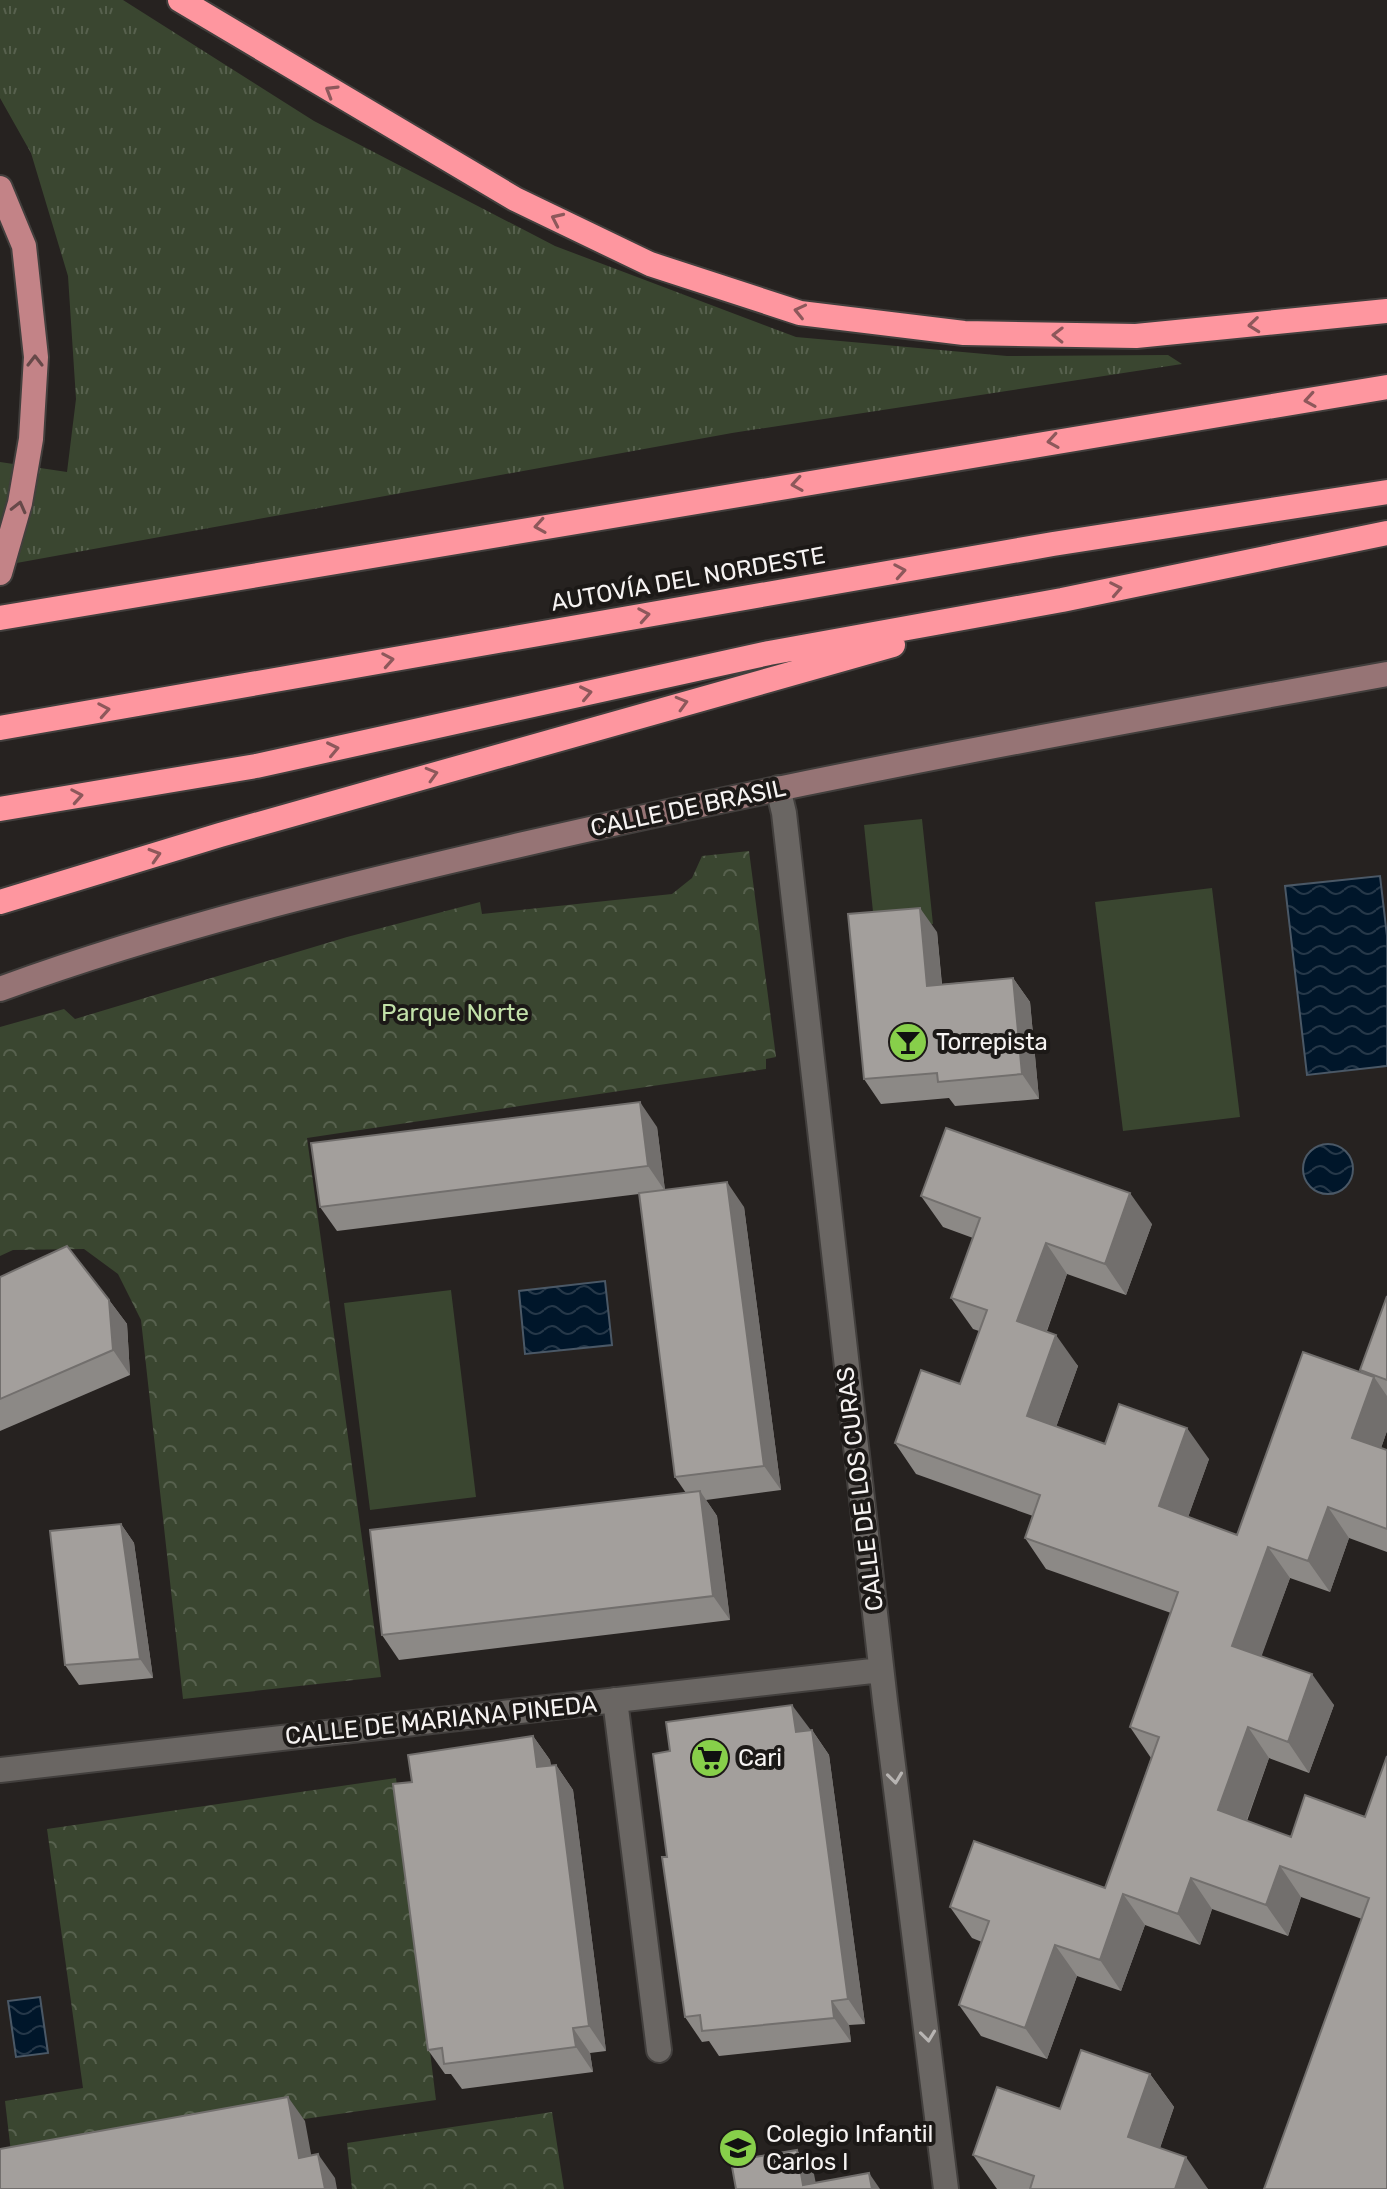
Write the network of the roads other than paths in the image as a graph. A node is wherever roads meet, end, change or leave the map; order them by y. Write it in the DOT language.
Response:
graph roads {
  1 [pos="180,0"];
  2 [pos="0,188"];
  3 [pos="1387,311"];
  4 [pos="1387,387"];
  5 [pos="1387,492"];
  6 [pos="1387,533"];
  7 [pos="0,573"];
  8 [pos="1062,600"];
  9 [pos="0,618"];
  10 [pos="1387,674"];
  11 [pos="0,728"];
  12 [pos="778,788"];
  13 [pos="0,809"];
  14 [pos="0,902"];
  15 [pos="0,989"];
  16 [pos="881,1670"];
  17 [pos="615,1700"];
  18 [pos="0,1770"];
  19 [pos="659,2050"];
  20 [pos="946,2189"];
  3 -- 1 [label="highway, one-way"];
  7 -- 2 [label="main road, one-way"];
  4 -- 9 [label="highway, one-way"];
  11 -- 5 [label="highway, AUTOVÍA DEL NORDESTE, one-way"];
  8 -- 6 [label="highway, one-way"];
  13 -- 8 [label="highway, one-way"];
  14 -- 8 [label="highway, one-way"];
  10 -- 12 [label="street, CALLE DE BRASIL"];
  12 -- 15 [label="street, CALLE DE BRASIL"];
  12 -- 16 [label="street, CALLE DE LOS CURAS"];
  16 -- 17 [label="street, CALLE DE MARIANA PINEDA"];
  16 -- 20 [label="street, CALLE DE LOS CURAS, one-way"];
  17 -- 18 [label="street, CALLE DE MARIANA PINEDA"];
  17 -- 19 [label="street"];
}
